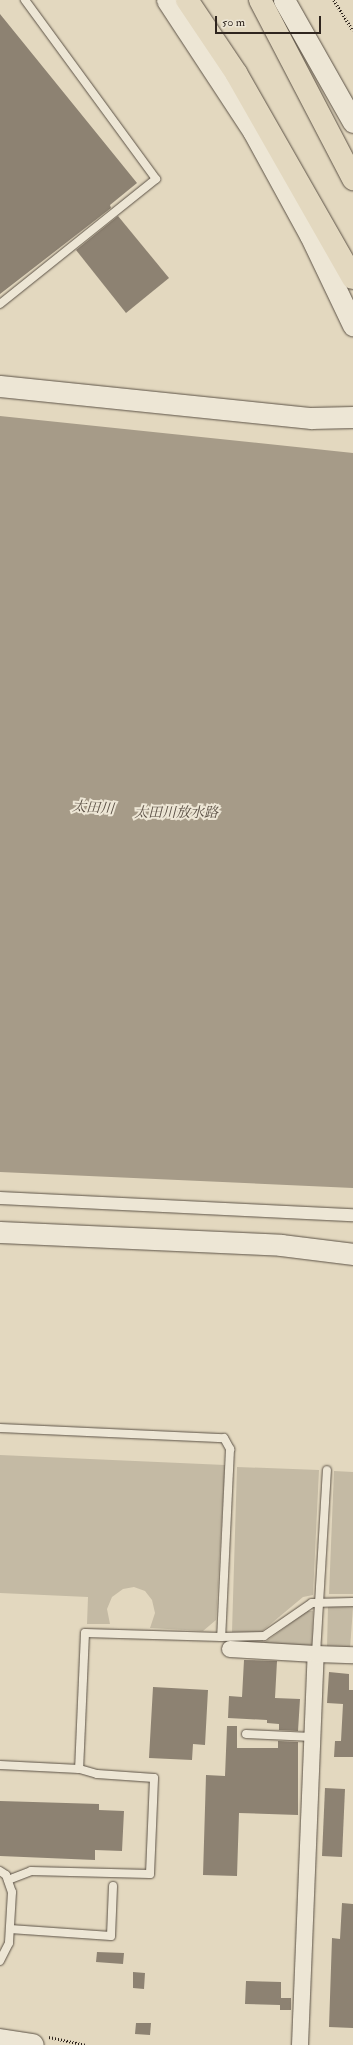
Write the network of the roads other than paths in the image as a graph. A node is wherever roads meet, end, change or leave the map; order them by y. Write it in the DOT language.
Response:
graph roads {
  1 [pos="25,0"];
  2 [pos="167,0"];
  3 [pos="260,0"];
  4 [pos="284,0"];
  5 [pos="189,2"];
  6 [pos="353,122"];
  7 [pos="353,179"];
  8 [pos="353,278"];
  9 [pos="0,304"];
  10 [pos="353,325"];
  11 [pos="0,386"];
  12 [pos="353,417"];
  13 [pos="0,1198"];
  14 [pos="353,1215"];
  15 [pos="0,1232"];
  16 [pos="353,1254"];
  17 [pos="0,1428"];
  18 [pos="327,1470"];
  19 [pos="319,1602"];
  20 [pos="353,1602"];
  21 [pos="225,1643"];
  22 [pos="316,1654"];
  23 [pos="353,1655"];
  24 [pos="246,1734"];
  25 [pos="312,1737"];
  26 [pos="0,1764"];
  27 [pos="79,1769"];
  28 [pos="0,1872"];
  29 [pos="8,1880"];
  30 [pos="113,1886"];
  31 [pos="10,1929"];
  32 [pos="0,1961"];
  33 [pos="0,2040"];
  34 [pos="33,2045"];
  35 [pos="300,2045"];
  1 -- 9 [label="lane"];
  2 -- 10 [label="street"];
  3 -- 7 [label="highway"];
  4 -- 6 [label="street"];
  5 -- 8 [label="highway"];
  11 -- 12 [label="street"];
  13 -- 14 [label="street"];
  15 -- 16 [label="street"];
  17 -- 21 [label="lane"];
  18 -- 19 [label="lane"];
  19 -- 20 [label="lane"];
  19 -- 21 [label="lane"];
  19 -- 22 [label="lane"];
  21 -- 22 [label="street"];
  21 -- 27 [label="lane"];
  22 -- 23 [label="street"];
  22 -- 25 [label="street"];
  24 -- 25 [label="lane"];
  25 -- 35 [label="street"];
  26 -- 27 [label="lane"];
  27 -- 29 [label="lane"];
  28 -- 29 [label="lane"];
  29 -- 31 [label="lane"];
  30 -- 31 [label="lane"];
  31 -- 32 [label="lane"];
  33 -- 34 [label="main road"];
}
